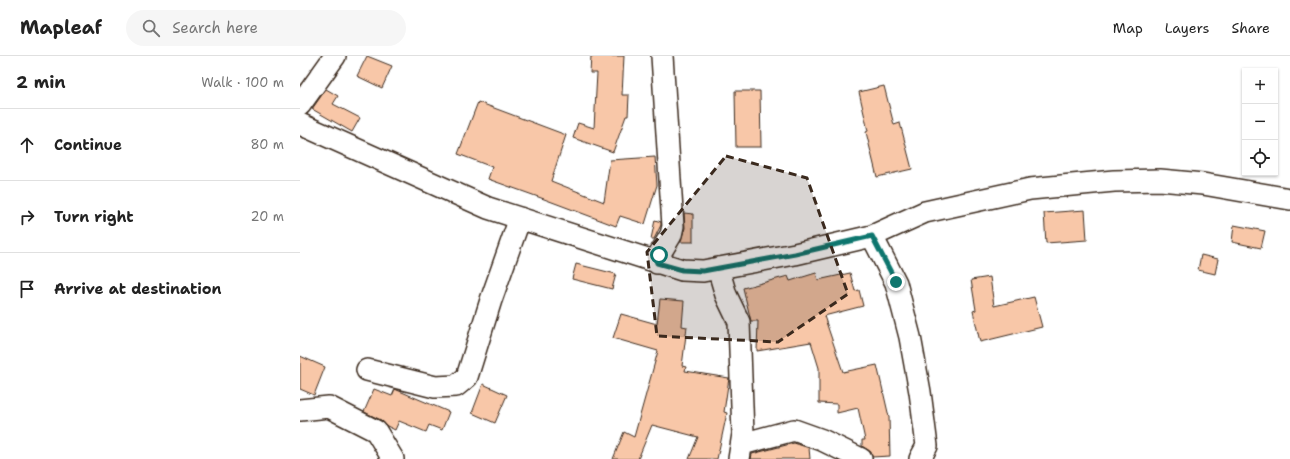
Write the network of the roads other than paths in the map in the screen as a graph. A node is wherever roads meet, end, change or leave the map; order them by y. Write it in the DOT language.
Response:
graph roads {
  1 [pos="335,56"];
  2 [pos="662,56"];
  3 [pos="300,105"];
  4 [pos="300,124"];
  5 [pos="1290,199"];
  6 [pos="520,218"];
  7 [pos="872,236"];
  8 [pos="657,263"];
  9 [pos="718,268"];
  10 [pos="367,370"];
  11 [pos="300,410"];
  12 [pos="741,451"];
  13 [pos="393,459"];
  14 [pos="862,459"];
  15 [pos="920,459"];
  1 -- 3 [label="street"];
  2 -- 8 [label="street"];
  4 -- 6 [label="street"];
  5 -- 7 [label="street"];
  6 -- 8 [label="street"];
  6 -- 10 [label="street"];
  7 -- 9 [label="street"];
  7 -- 15 [label="street"];
  8 -- 9 [label="street"];
  9 -- 12 [label="street"];
  11 -- 13 [label="street"];
  12 -- 14 [label="street"];
}
